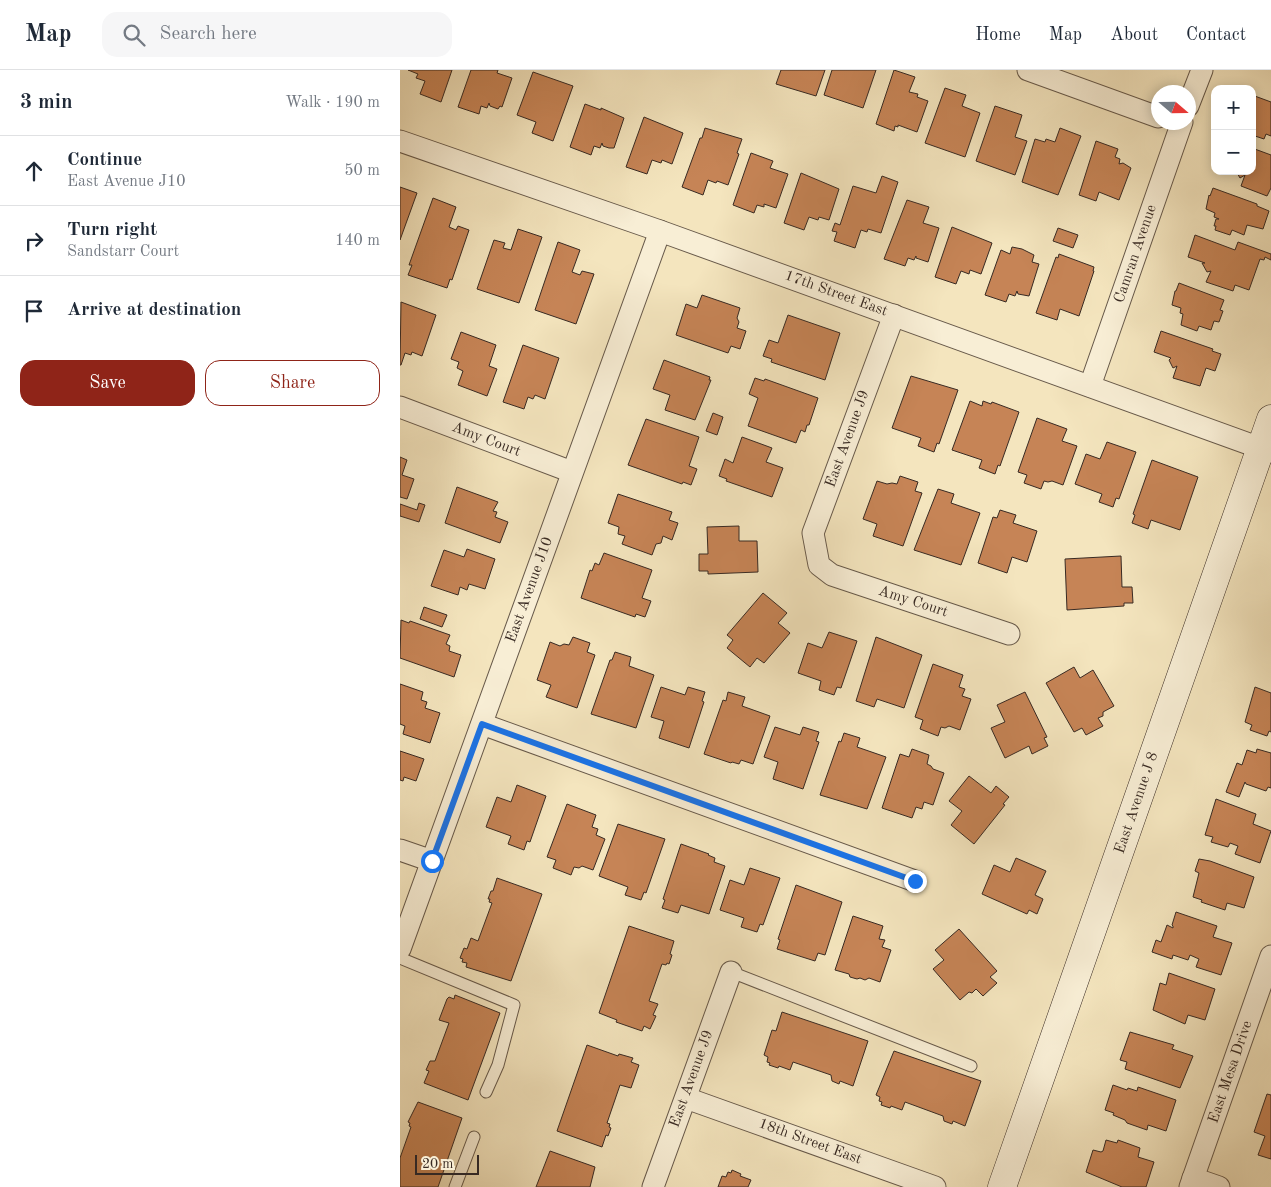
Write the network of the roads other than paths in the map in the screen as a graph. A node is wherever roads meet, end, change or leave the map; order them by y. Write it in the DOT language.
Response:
graph roads {
  1 [pos="1028,70"];
  2 [pos="1202,70"];
  3 [pos="1196,85"];
  4 [pos="1151,115"];
  5 [pos="1176,130"];
  6 [pos="400,141"];
  7 [pos="660,230"];
  8 [pos="894,315"];
  9 [pos="1090,386"];
  10 [pos="400,408"];
  11 [pos="1271,419"];
  12 [pos="1266,450"];
  13 [pos="572,472"];
  14 [pos="819,565"];
  15 [pos="1009,634"];
  16 [pos="482,724"];
  17 [pos="400,850"];
  18 [pos="432,861"];
  19 [pos="915,881"];
  20 [pos="400,950"];
  21 [pos="1271,956"];
  22 [pos="400,958"];
  23 [pos="732,972"];
  24 [pos="971,1066"];
  25 [pos="486,1092"];
  26 [pos="686,1098"];
  27 [pos="474,1136"];
  28 [pos="1192,1182"];
  29 [pos="455,1187"];
  30 [pos="653,1187"];
  31 [pos="935,1187"];
  32 [pos="1002,1187"];
  33 [pos="1219,1187"];
  1 -- 4 [label="street"];
  2 -- 3 [label="street"];
  5 -- 9 [label="street, Camran Avenue"];
  6 -- 7 [label="street, 17th Street East"];
  7 -- 8 [label="street, 17th Street East"];
  7 -- 13 [label="street, East Avenue J10"];
  8 -- 9 [label="street, 17th Street East"];
  8 -- 14 [label="street, East Avenue J9"];
  9 -- 12 [label="street, 17th Street East"];
  10 -- 13 [label="street, Amy Court"];
  11 -- 12 [label="street, East Avenue J 8"];
  12 -- 32 [label="street, East Avenue J 8"];
  13 -- 16 [label="street, East Avenue J10"];
  14 -- 15 [label="street, Amy Court"];
  16 -- 18 [label="street, East Avenue J10"];
  16 -- 19 [label="street"];
  17 -- 18 [label="street"];
  18 -- 20 [label="street, East Avenue J10"];
  21 -- 28 [label="street, East Mesa Drive"];
  22 -- 25 [label="lane"];
  23 -- 24 [label="lane"];
  23 -- 26 [label="street, East Avenue J9"];
  26 -- 30 [label="street, East Avenue J9"];
  26 -- 31 [label="street, 18th Street East"];
  27 -- 29 [label="lane"];
  28 -- 33 [label="street"];
}
